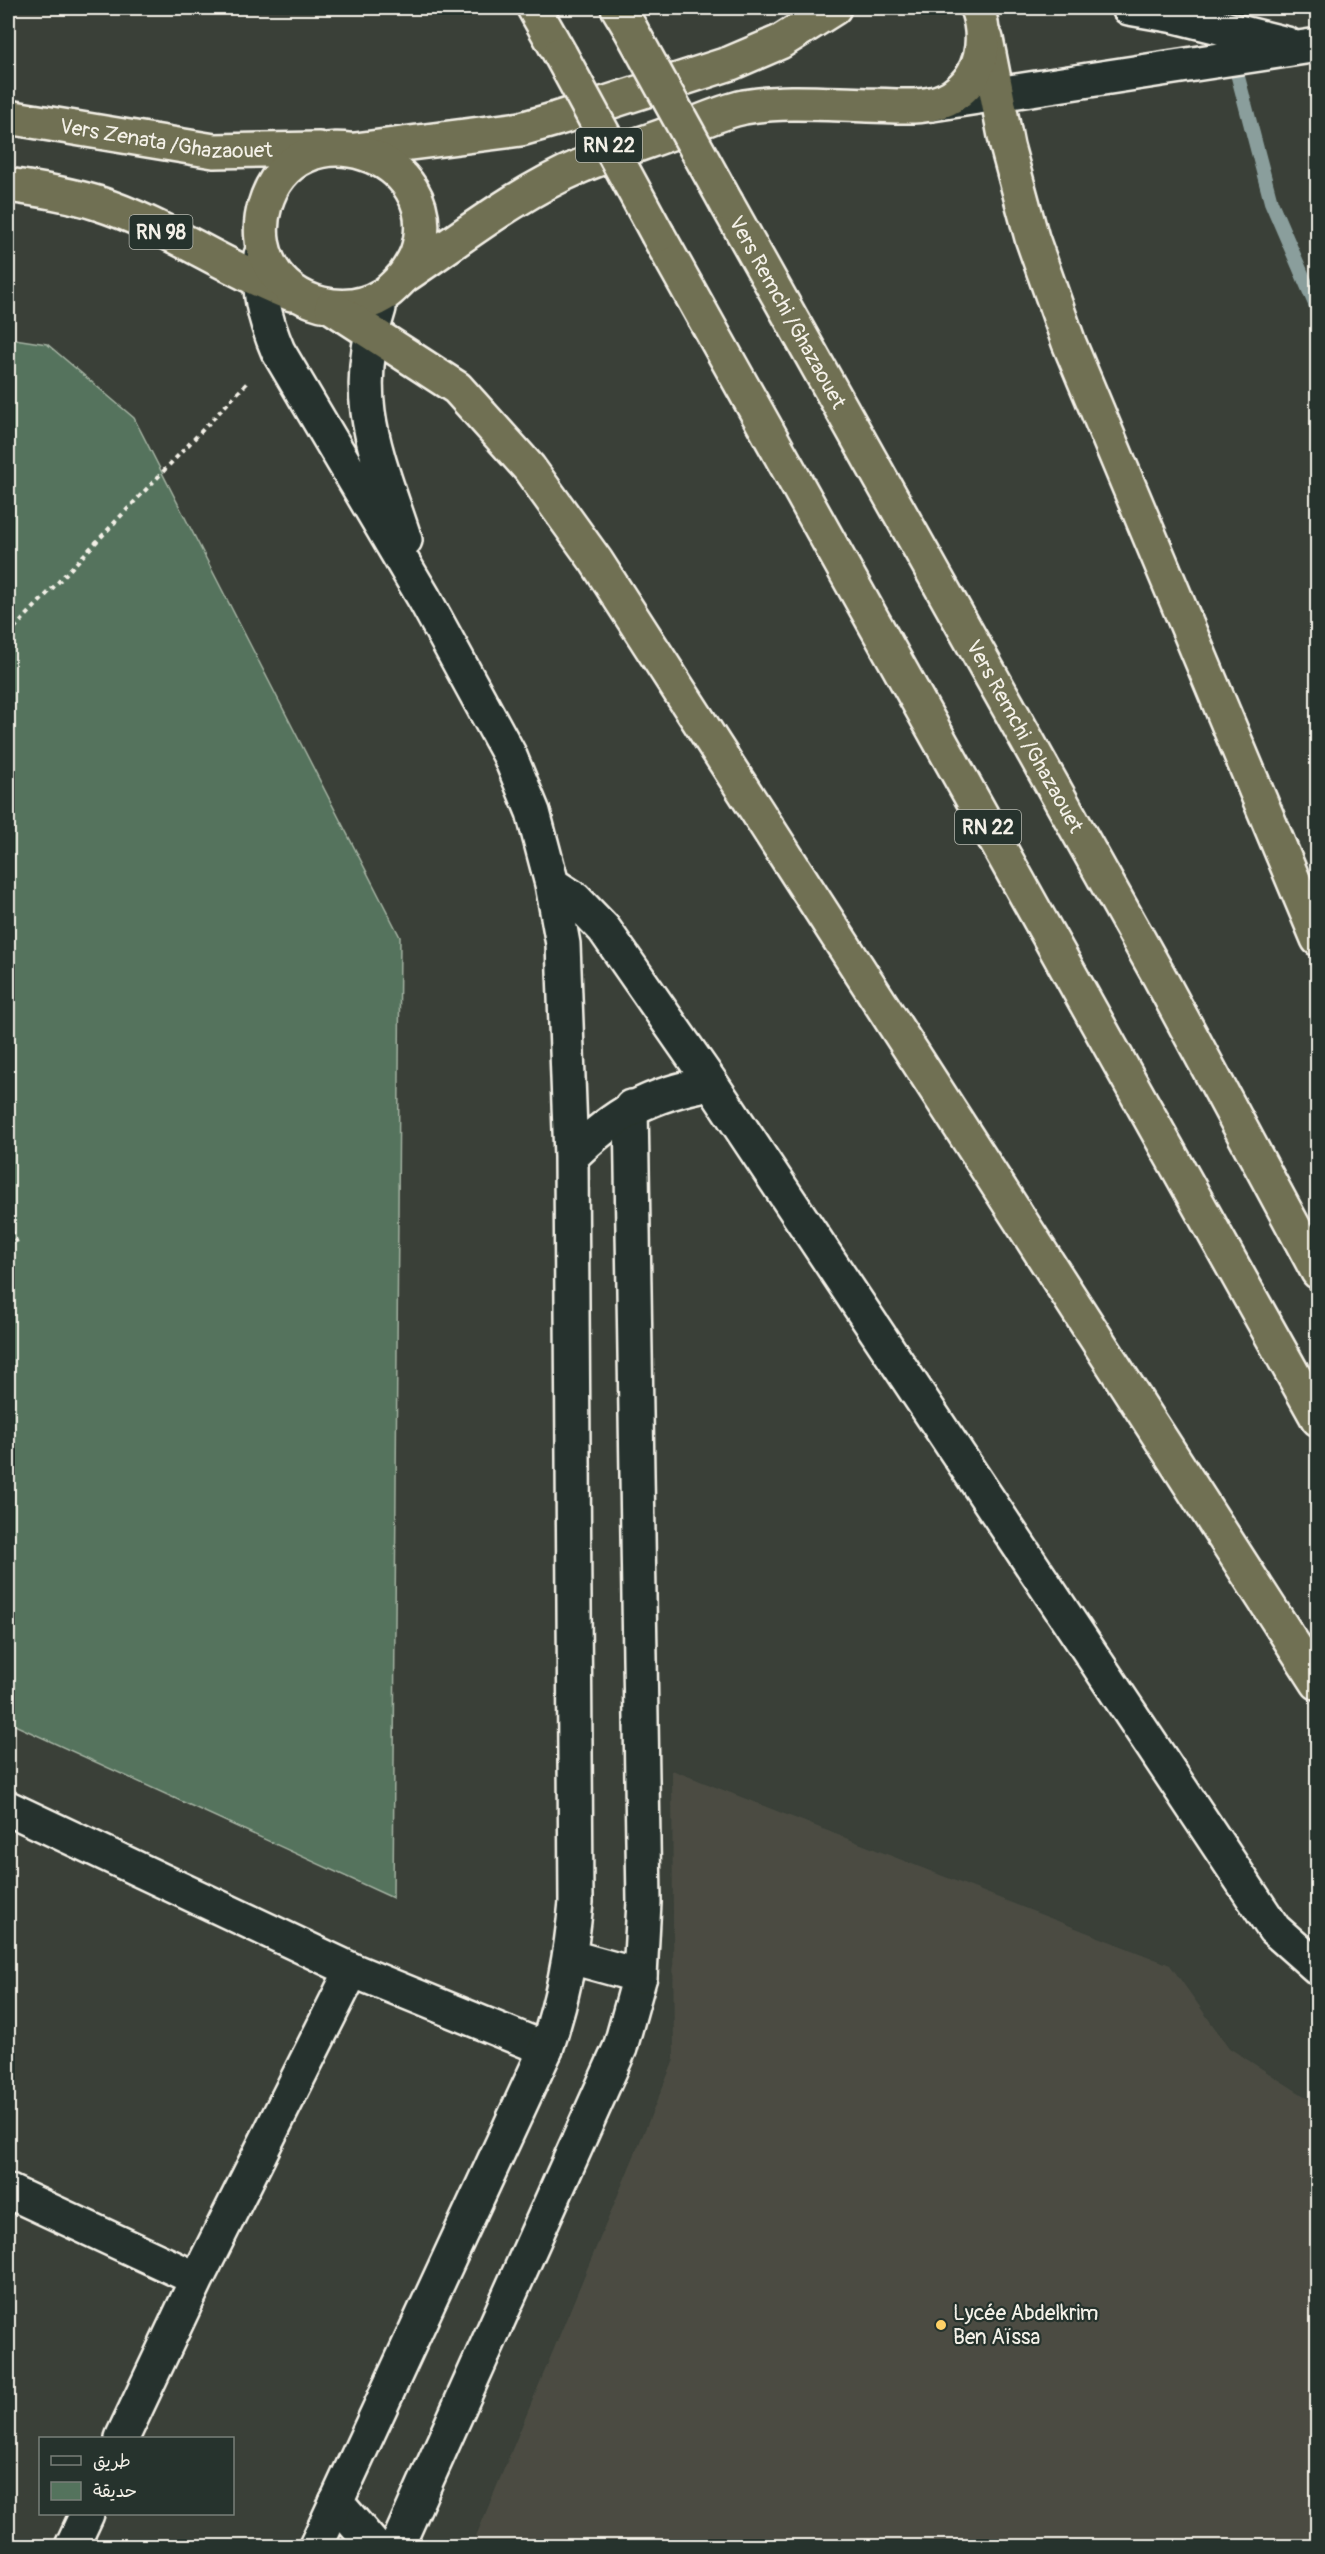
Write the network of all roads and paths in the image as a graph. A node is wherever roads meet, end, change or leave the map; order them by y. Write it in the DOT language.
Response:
graph roads {
  1 [pos="534,8"];
  2 [pos="834,8"];
  3 [pos="1129,8"];
  4 [pos="980,17"];
  5 [pos="624,18"];
  6 [pos="1309,46"];
  7 [pos="996,94"];
  8 [pos="932,104"];
  9 [pos="8,117"];
  10 [pos="340,149"];
  11 [pos="8,166"];
  12 [pos="21,187"];
  13 [pos="262,243"];
  14 [pos="259,281"];
  15 [pos="393,286"];
  16 [pos="320,304"];
  17 [pos="371,332"];
  18 [pos="278,351"];
  19 [pos="424,598"];
  20 [pos="8,635"];
  21 [pos="552,884"];
  22 [pos="1317,939"];
  23 [pos="711,1083"];
  24 [pos="631,1107"];
  25 [pos="571,1157"];
  26 [pos="8,1222"];
  27 [pos="18,1243"];
  28 [pos="1317,1272"];
  29 [pos="1317,1419"];
  30 [pos="1317,1683"];
  31 [pos="8,1808"];
  32 [pos="571,1957"];
  33 [pos="1317,1968"];
  34 [pos="352,1970"];
  35 [pos="640,1977"];
  36 [pos="546,2049"];
  37 [pos="8,2191"];
  38 [pos="197,2279"];
  39 [pos="123,2437"];
  40 [pos="336,2502"];
  41 [pos="87,2515"];
  42 [pos="72,2547"];
  43 [pos="316,2547"];
  44 [pos="374,2547"];
  45 [pos="397,2547"];
  1 -- 29 [label="highway, RN 22, bridge"];
  2 -- 10 [label="highway"];
  3 -- 6 [label="main road"];
  4 -- 7 [label="highway"];
  4 -- 8 [label="highway"];
  5 -- 28 [label="highway, Vers Remchi /Ghazaouet, bridge"];
  6 -- 7 [label="main road"];
  7 -- 8 [label="main road"];
  7 -- 22 [label="highway"];
  8 -- 15 [label="highway"];
  9 -- 10 [label="highway, Vers Zenata /Ghazaouet"];
  10 -- 13 [label="highway"];
  10 -- 15 [label="highway"];
  11 -- 12 [label="highway"];
  12 -- 14 [label="highway, RN 98"];
  13 -- 14 [label="main road"];
  13 -- 16 [label="highway"];
  14 -- 16 [label="highway, RN 98"];
  14 -- 18 [label="main road"];
  15 -- 16 [label="highway"];
  15 -- 17 [label="main road"];
  16 -- 17 [label="highway"];
  17 -- 19 [label="main road"];
  17 -- 30 [label="highway"];
  18 -- 19 [label="main road"];
  18 -- 20 [label="path"];
  19 -- 21 [label="main road"];
  21 -- 23 [label="main road"];
  21 -- 25 [label="main road"];
  23 -- 24 [label="main road"];
  23 -- 33 [label="main road"];
  24 -- 25 [label="main road"];
  24 -- 35 [label="main road"];
  25 -- 32 [label="main road"];
  26 -- 27 [label="path"];
  31 -- 34 [label="main road"];
  32 -- 35 [label="main road"];
  32 -- 36 [label="main road"];
  34 -- 36 [label="main road"];
  34 -- 38 [label="main road"];
  35 -- 45 [label="main road"];
  36 -- 40 [label="main road"];
  37 -- 38 [label="main road"];
  38 -- 39 [label="main road"];
  40 -- 43 [label="main road"];
  40 -- 44 [label="main road"];
  41 -- 42 [label="main road"];
}
